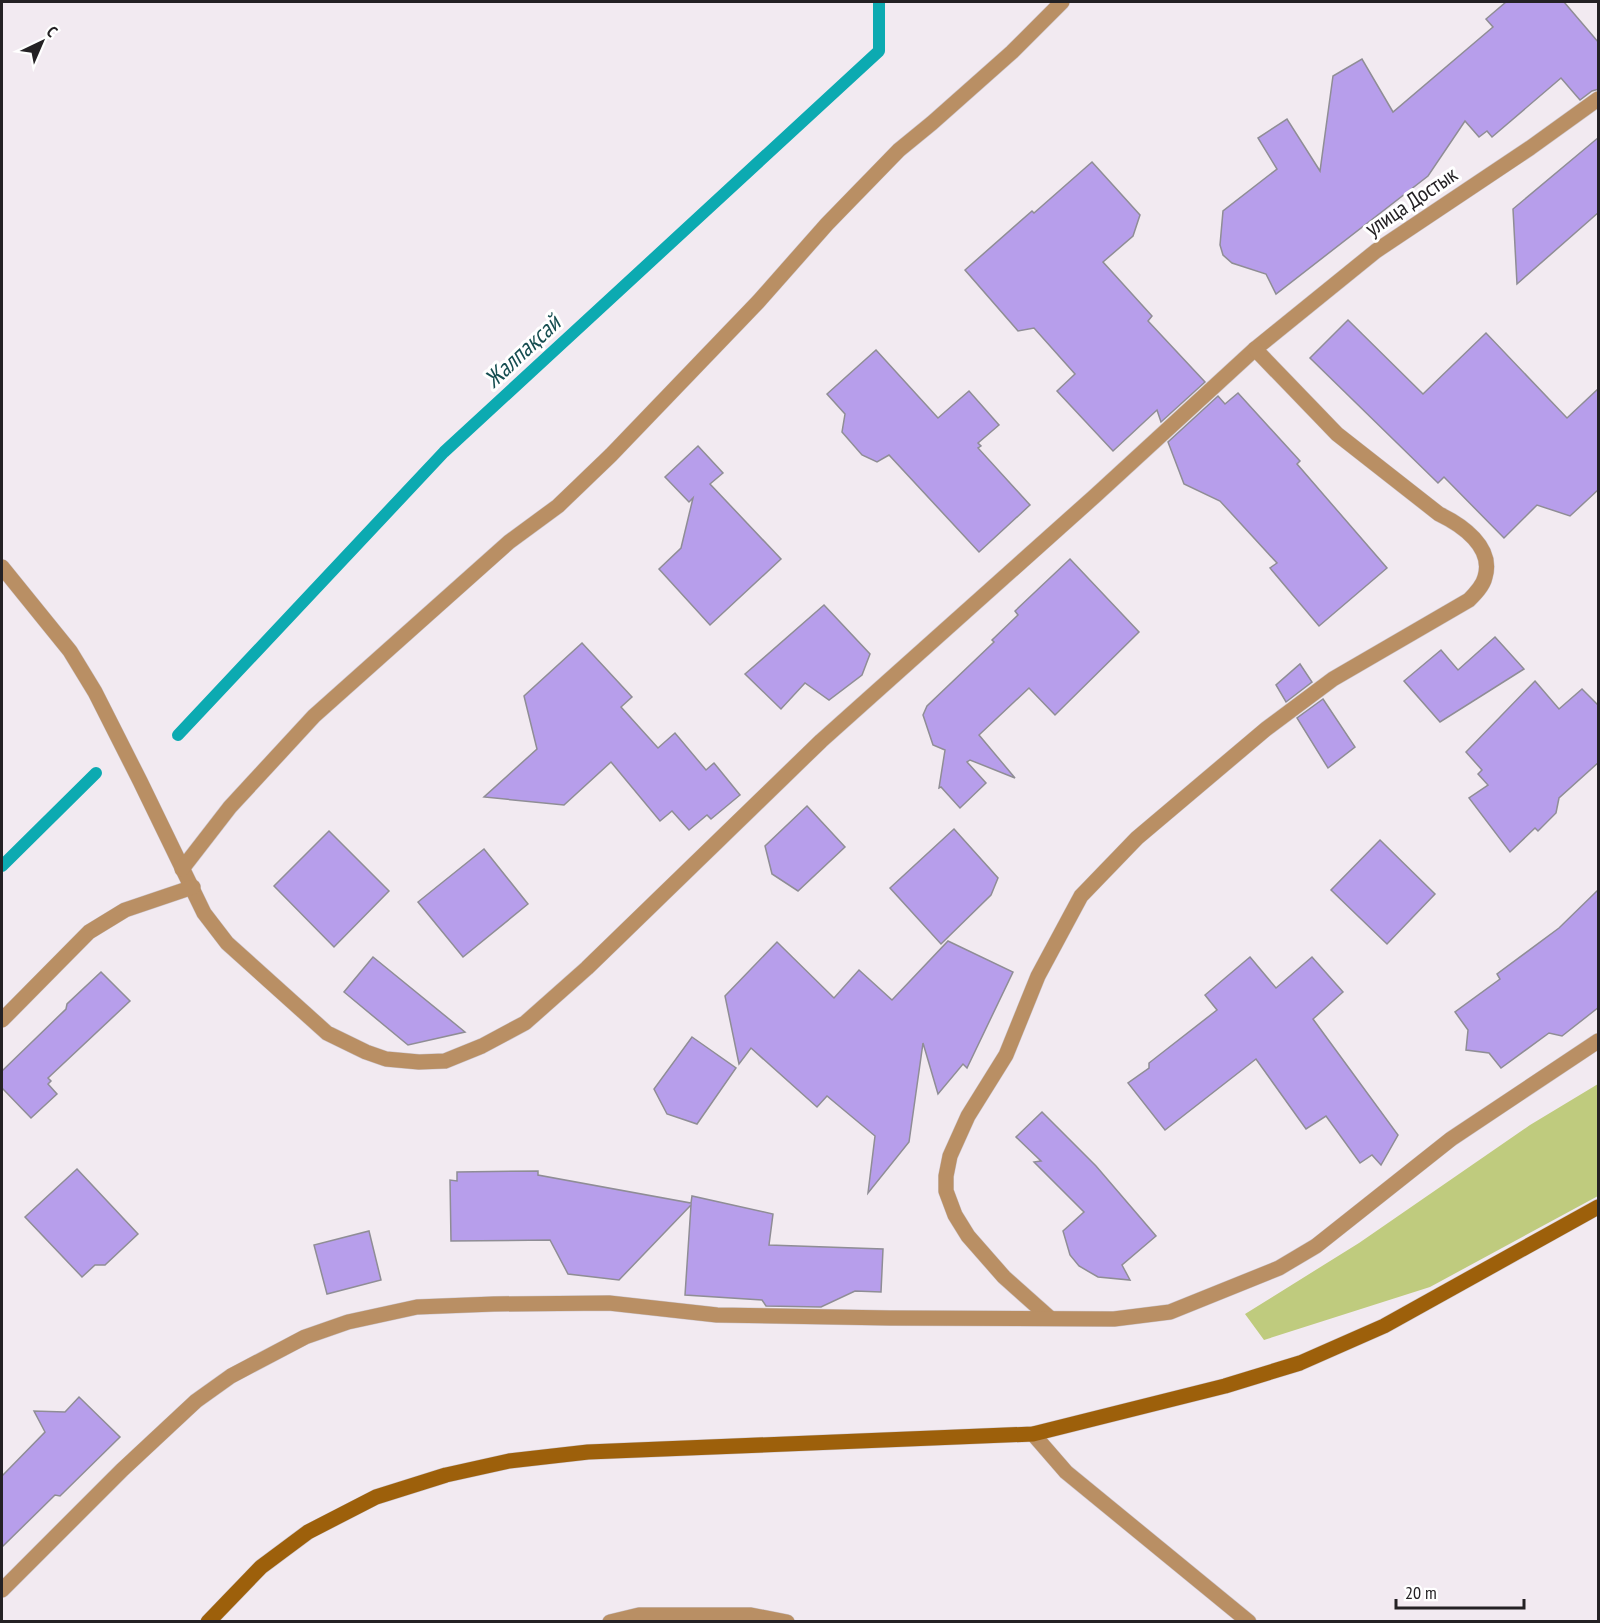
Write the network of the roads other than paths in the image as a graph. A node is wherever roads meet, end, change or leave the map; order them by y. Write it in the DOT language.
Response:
graph roads {
  1 [pos="1062,2"];
  2 [pos="1599,99"];
  3 [pos="1255,349"];
  4 [pos="2,567"];
  5 [pos="182,869"];
  6 [pos="193,887"];
  7 [pos="2,1020"];
  8 [pos="1599,1041"];
  9 [pos="1599,1208"];
  10 [pos="1050,1318"];
  11 [pos="1033,1434"];
  12 [pos="2,1590"];
  13 [pos="208,1622"];
  14 [pos="610,1622"];
  15 [pos="787,1622"];
  16 [pos="1249,1622"];
  1 -- 5 [label="street"];
  2 -- 3 [label="street, улица Достык"];
  3 -- 6 [label="street, улица Достык"];
  3 -- 10 [label="street"];
  4 -- 5 [label="street, улица Достык"];
  5 -- 6 [label="street, улица Достык"];
  6 -- 7 [label="street"];
  8 -- 10 [label="street"];
  9 -- 11 [label="main road"];
  10 -- 12 [label="street"];
  11 -- 13 [label="main road"];
  11 -- 16 [label="street"];
  14 -- 15 [label="street"];
}
